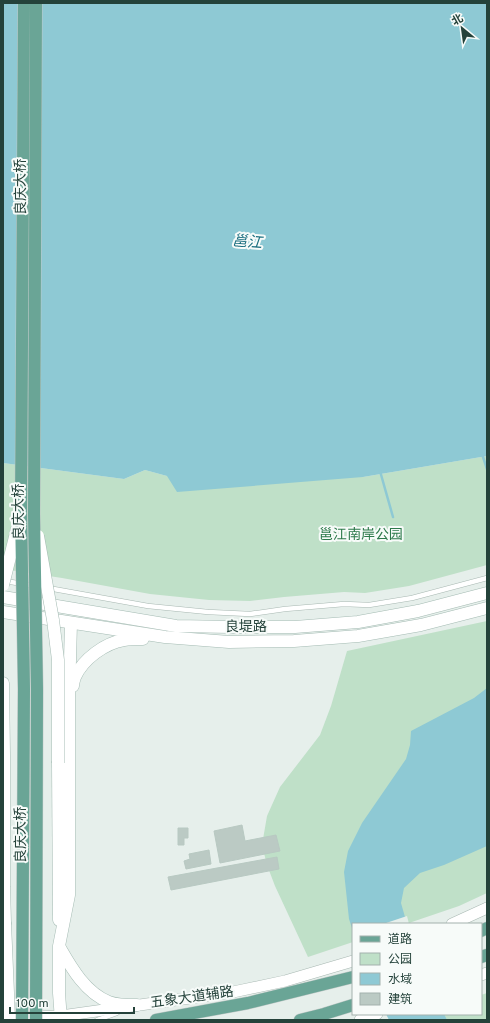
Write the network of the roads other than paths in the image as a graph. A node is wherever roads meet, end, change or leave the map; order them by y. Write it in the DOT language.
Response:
graph roads {
  1 [pos="24,3"];
  2 [pos="36,3"];
  3 [pos="21,512"];
  4 [pos="34,514"];
  5 [pos="487,578"];
  6 [pos="3,581"];
  7 [pos="3,585"];
  8 [pos="487,593"];
  9 [pos="3,597"];
  10 [pos="487,608"];
  11 [pos="3,612"];
  12 [pos="71,623"];
  13 [pos="164,637"];
  14 [pos="3,683"];
  15 [pos="70,697"];
  16 [pos="3,908"];
  17 [pos="487,908"];
  18 [pos="454,923"];
  19 [pos="4,927"];
  20 [pos="59,946"];
  21 [pos="352,961"];
  22 [pos="350,978"];
  23 [pos="36,994"];
  24 [pos="137,1005"];
  25 [pos="352,1005"];
  26 [pos="374,1015"];
  27 [pos="7,1018"];
  28 [pos="61,1018"];
  29 [pos="22,1020"];
  30 [pos="36,1020"];
  31 [pos="41,1020"];
  32 [pos="97,1020"];
  33 [pos="156,1020"];
  34 [pos="300,1020"];
  35 [pos="360,1020"];
  1 -- 3 [label="main road, 良庆大桥, bridge"];
  2 -- 4 [label="main road, 良庆大桥, bridge"];
  3 -- 7 [label="main road, bridge"];
  3 -- 29 [label="main road, 良庆大桥, bridge"];
  4 -- 20 [label="main road, bridge"];
  4 -- 23 [label="main road, 良庆大桥, bridge"];
  5 -- 6 [label="lane"];
  8 -- 9 [label="main road, 良堤路"];
  10 -- 13 [label="main road, 良堤路"];
  11 -- 12 [label="main road, 良堤路"];
  12 -- 13 [label="main road, 良堤路"];
  12 -- 15 [label="main road"];
  13 -- 15 [label="main road"];
  14 -- 19 [label="main road"];
  15 -- 20 [label="main road"];
  16 -- 19 [label="main road"];
  17 -- 18 [label="street"];
  19 -- 27 [label="main road"];
  20 -- 24 [label="main road"];
  20 -- 28 [label="main road"];
  21 -- 24 [label="street, 五象大道辅路"];
  22 -- 33 [label="main road"];
  23 -- 30 [label="main road, 良庆大桥, bridge"];
  23 -- 31 [label="main road, bridge"];
  24 -- 28 [label="street, 五象大道辅路"];
  24 -- 32 [label="lane"];
  25 -- 34 [label="main road"];
  26 -- 35 [label="street"];
  27 -- 28 [label="street, 五象大道辅路"];
}
